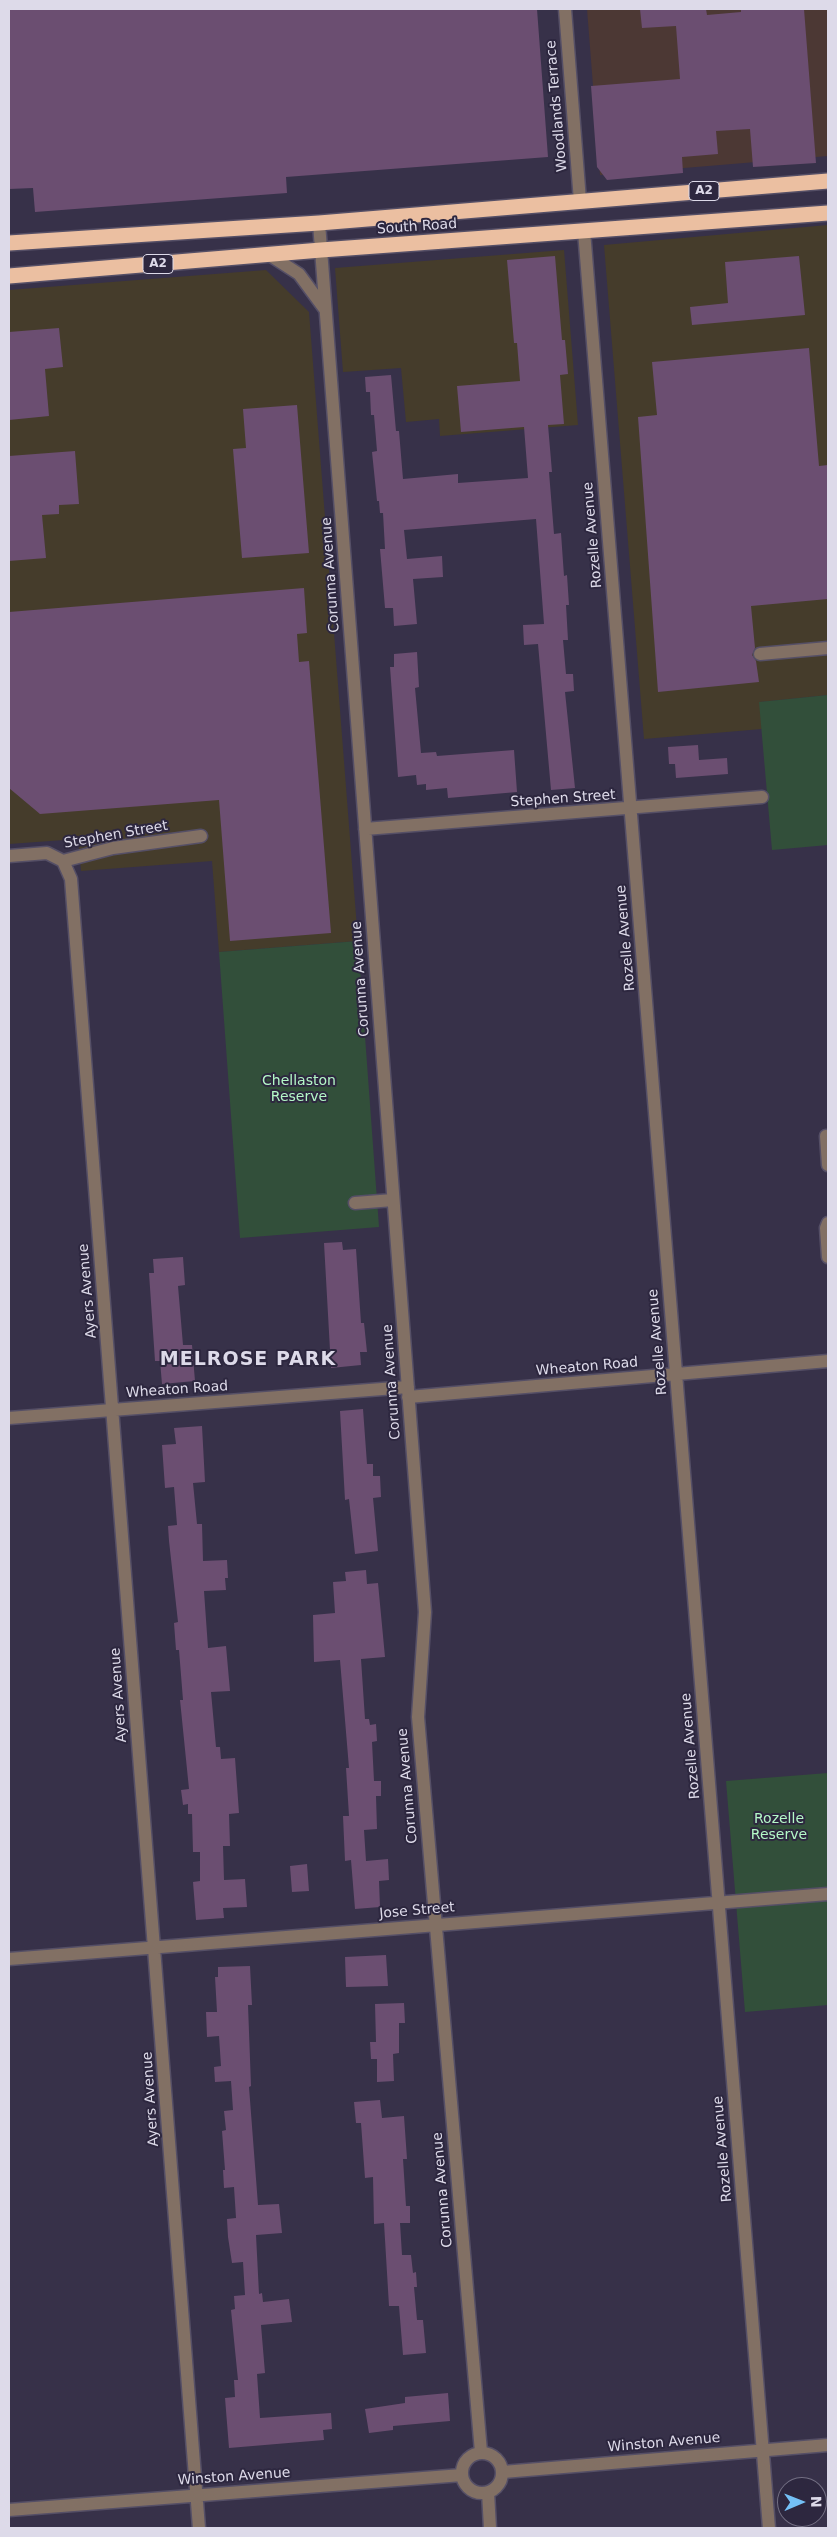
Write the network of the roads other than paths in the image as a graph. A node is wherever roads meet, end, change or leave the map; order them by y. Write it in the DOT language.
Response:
graph roads {
  1 [pos="564,9"];
  2 [pos="828,181"];
  3 [pos="580,201"];
  4 [pos="828,214"];
  5 [pos="319,223"];
  6 [pos="584,231"];
  7 [pos="9,243"];
  8 [pos="321,250"];
  9 [pos="268,254"];
  10 [pos="9,276"];
  11 [pos="326,310"];
  12 [pos="828,648"];
  13 [pos="760,654"];
  14 [pos="762,796"];
  15 [pos="630,809"];
  16 [pos="365,829"];
  17 [pos="201,836"];
  18 [pos="9,856"];
  19 [pos="63,862"];
  20 [pos="826,1136"];
  21 [pos="828,1165"];
  22 [pos="393,1200"];
  23 [pos="355,1203"];
  24 [pos="828,1223"];
  25 [pos="828,1257"];
  26 [pos="828,1361"];
  27 [pos="676,1375"];
  28 [pos="408,1392"];
  29 [pos="112,1410"];
  30 [pos="9,1418"];
  31 [pos="828,1894"];
  32 [pos="718,1903"];
  33 [pos="434,1925"];
  34 [pos="154,1947"];
  35 [pos="9,1958"];
  36 [pos="828,2445"];
  37 [pos="763,2450"];
  38 [pos="481,2452"];
  39 [pos="503,2472"];
  40 [pos="462,2475"];
  41 [pos="488,2492"];
  42 [pos="196,2495"];
  43 [pos="9,2510"];
  44 [pos="199,2528"];
  45 [pos="490,2528"];
  46 [pos="768,2528"];
  1 -- 3 [label="street, Woodlands Terrace"];
  2 -- 3 [label="highway, South Road / A2"];
  3 -- 5 [label="highway, South Road / A2"];
  4 -- 6 [label="highway, South Road / A2"];
  5 -- 7 [label="highway, South Road / A2"];
  5 -- 8 [label="street, Corunna Avenue"];
  6 -- 8 [label="highway, South Road / A2"];
  6 -- 15 [label="street, Rozelle Avenue"];
  8 -- 9 [label="highway, South Road / A2"];
  8 -- 11 [label="street, Corunna Avenue"];
  9 -- 10 [label="highway, South Road / A2"];
  9 -- 11 [label="street, Corunna Avenue"];
  11 -- 16 [label="street, Corunna Avenue"];
  12 -- 13 [label="street"];
  14 -- 15 [label="street, Stephen Street"];
  15 -- 16 [label="street, Stephen Street"];
  15 -- 27 [label="street, Rozelle Avenue"];
  16 -- 22 [label="street, Corunna Avenue"];
  17 -- 19 [label="street, Stephen Street"];
  18 -- 19 [label="street, Stephen Street"];
  19 -- 29 [label="street, Ayers Avenue"];
  20 -- 21 [label="street"];
  22 -- 23 [label="street"];
  22 -- 28 [label="street, Corunna Avenue"];
  24 -- 25 [label="street"];
  26 -- 27 [label="street, Wheaton Road"];
  27 -- 28 [label="street, Wheaton Road"];
  27 -- 32 [label="street, Rozelle Avenue"];
  28 -- 29 [label="street, Wheaton Road"];
  28 -- 33 [label="street, Corunna Avenue"];
  29 -- 30 [label="street, Wheaton Road"];
  29 -- 34 [label="street, Ayers Avenue"];
  31 -- 32 [label="street, Jose Street"];
  32 -- 33 [label="street, Jose Street"];
  32 -- 37 [label="street, Rozelle Avenue"];
  33 -- 34 [label="street, Jose Street"];
  33 -- 38 [label="street, Corunna Avenue"];
  34 -- 35 [label="street, Jose Street"];
  34 -- 42 [label="street, Ayers Avenue"];
  36 -- 37 [label="street, Winston Avenue"];
  37 -- 39 [label="street, Winston Avenue"];
  37 -- 46 [label="street, Rozelle Avenue"];
  38 -- 39 [label="street"];
  38 -- 40 [label="street"];
  39 -- 41 [label="street"];
  40 -- 41 [label="street"];
  40 -- 42 [label="street, Winston Avenue"];
  41 -- 45 [label="street"];
  42 -- 43 [label="street, Winston Avenue"];
  42 -- 44 [label="street, Ayers Avenue"];
}
